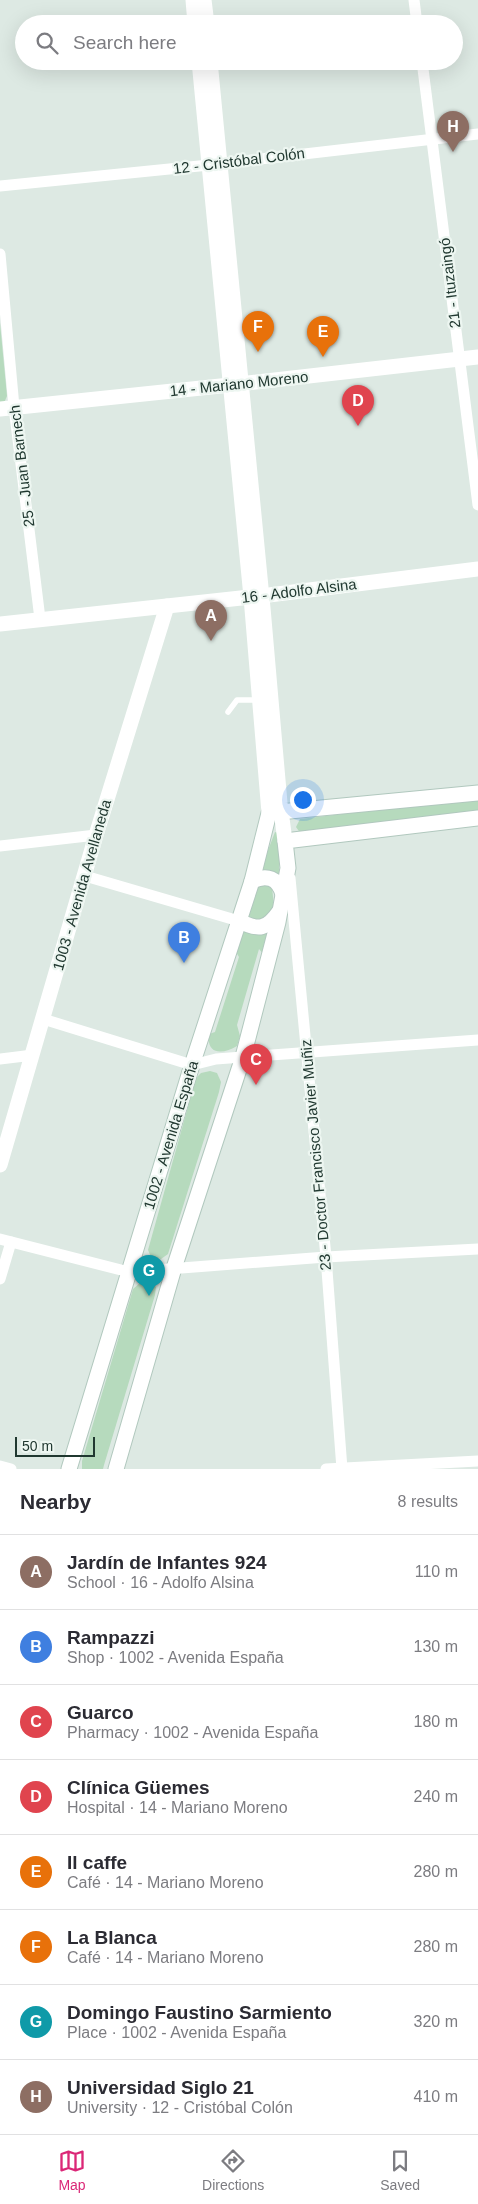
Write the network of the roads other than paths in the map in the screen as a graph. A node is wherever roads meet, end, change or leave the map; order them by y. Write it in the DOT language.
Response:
graph roads {
  1 [pos="193,0"];
  2 [pos="204,0"];
  3 [pos="414,0"];
  4 [pos="194,15"];
  5 [pos="206,15"];
  6 [pos="416,15"];
  7 [pos="200,70"];
  8 [pos="210,70"];
  9 [pos="423,70"];
  10 [pos="478,134"];
  11 [pos="432,138"];
  12 [pos="215,164"];
  13 [pos="0,186"];
  14 [pos="0,254"];
  15 [pos="478,357"];
  16 [pos="459,359"];
  17 [pos="236,384"];
  18 [pos="7,408"];
  19 [pos="478,505"];
  20 [pos="478,569"];
  21 [pos="256,597"];
  22 [pos="167,606"];
  23 [pos="40,619"];
  24 [pos="0,624"];
  25 [pos="260,700"];
  26 [pos="228,712"];
  27 [pos="478,793"];
  28 [pos="275,812"];
  29 [pos="478,818"];
  30 [pos="96,835"];
  31 [pos="285,841"];
  32 [pos="0,846"];
  33 [pos="288,868"];
  34 [pos="85,876"];
  35 [pos="252,881"];
  36 [pos="283,894"];
  37 [pos="280,911"];
  38 [pos="239,921"];
  39 [pos="43,1019"];
  40 [pos="478,1040"];
  41 [pos="307,1054"];
  42 [pos="32,1055"];
  43 [pos="243,1057"];
  44 [pos="0,1060"];
  45 [pos="192,1065"];
  46 [pos="0,1165"];
  47 [pos="6,1240"];
  48 [pos="478,1250"];
  49 [pos="326,1257"];
  50 [pos="174,1268"];
  51 [pos="129,1272"];
  52 [pos="0,1279"];
  53 [pos="478,1461"];
  54 [pos="0,1466"];
  55 [pos="12,1469"];
  56 [pos="68,1469"];
  57 [pos="116,1469"];
  58 [pos="326,1469"];
  59 [pos="342,1469"];
  1 -- 4 [label="street"];
  2 -- 5 [label="street"];
  3 -- 6 [label="street"];
  7 -- 12 [label="street"];
  8 -- 12 [label="street"];
  9 -- 11 [label="street, 21 - Ituzaingó"];
  10 -- 11 [label="street, 12 - Cristóbal Colón"];
  11 -- 12 [label="street, 12 - Cristóbal Colón"];
  11 -- 16 [label="street, 21 - Ituzaingó"];
  12 -- 13 [label="street, 12 - Cristóbal Colón"];
  12 -- 17 [label="street"];
  14 -- 18 [label="street, 25 - Juan Barnech"];
  15 -- 16 [label="street, 14 - Mariano Moreno"];
  16 -- 17 [label="street, 14 - Mariano Moreno"];
  16 -- 19 [label="street, 21 - Ituzaingó"];
  17 -- 18 [label="street, 14 - Mariano Moreno"];
  17 -- 21 [label="street"];
  18 -- 23 [label="street, 25 - Juan Barnech"];
  20 -- 21 [label="street, 16 - Adolfo Alsina"];
  21 -- 22 [label="street, 16 - Adolfo Alsina"];
  21 -- 25 [label="street"];
  21 -- 28 [label="street"];
  22 -- 23 [label="street, 16 - Adolfo Alsina"];
  22 -- 30 [label="street, 1003 - Avenida Avellaneda"];
  23 -- 24 [label="street, 16 - Adolfo Alsina"];
  25 -- 26 [label="lane"];
  25 -- 28 [label="street"];
  27 -- 28 [label="street"];
  28 -- 31 [label="street, 23 - Doctor Francisco Javier Muñiz"];
  28 -- 35 [label="street, 1002 - Avenida España"];
  29 -- 31 [label="street"];
  30 -- 32 [label="street"];
  30 -- 34 [label="street, 1003 - Avenida Avellaneda"];
  31 -- 33 [label="street, 23 - Doctor Francisco Javier Muñiz"];
  33 -- 36 [label="street"];
  33 -- 41 [label="street, 23 - Doctor Francisco Javier Muñiz"];
  34 -- 38 [label="street"];
  34 -- 39 [label="street, 1003 - Avenida Avellaneda"];
  35 -- 36 [label="street"];
  35 -- 38 [label="street, 1002 - Avenida España"];
  36 -- 37 [label="street"];
  37 -- 38 [label="street"];
  37 -- 43 [label="street"];
  38 -- 45 [label="street, 1002 - Avenida España"];
  39 -- 42 [label="street, 1003 - Avenida Avellaneda"];
  39 -- 45 [label="street"];
  40 -- 41 [label="street"];
  41 -- 43 [label="street"];
  41 -- 49 [label="street, 23 - Doctor Francisco Javier Muñiz"];
  42 -- 44 [label="street"];
  42 -- 46 [label="street, 1003 - Avenida Avellaneda"];
  43 -- 45 [label="street"];
  43 -- 50 [label="street"];
  45 -- 51 [label="street, 1002 - Avenida España"];
  47 -- 51 [label="street"];
  47 -- 52 [label="street"];
  48 -- 49 [label="street"];
  49 -- 50 [label="street"];
  49 -- 59 [label="street, 23 - Doctor Francisco Javier Muñiz"];
  50 -- 51 [label="street"];
  50 -- 57 [label="street"];
  51 -- 56 [label="street, 1002 - Avenida España"];
  53 -- 59 [label="street"];
  54 -- 55 [label="street"];
  58 -- 59 [label="street"];
}
